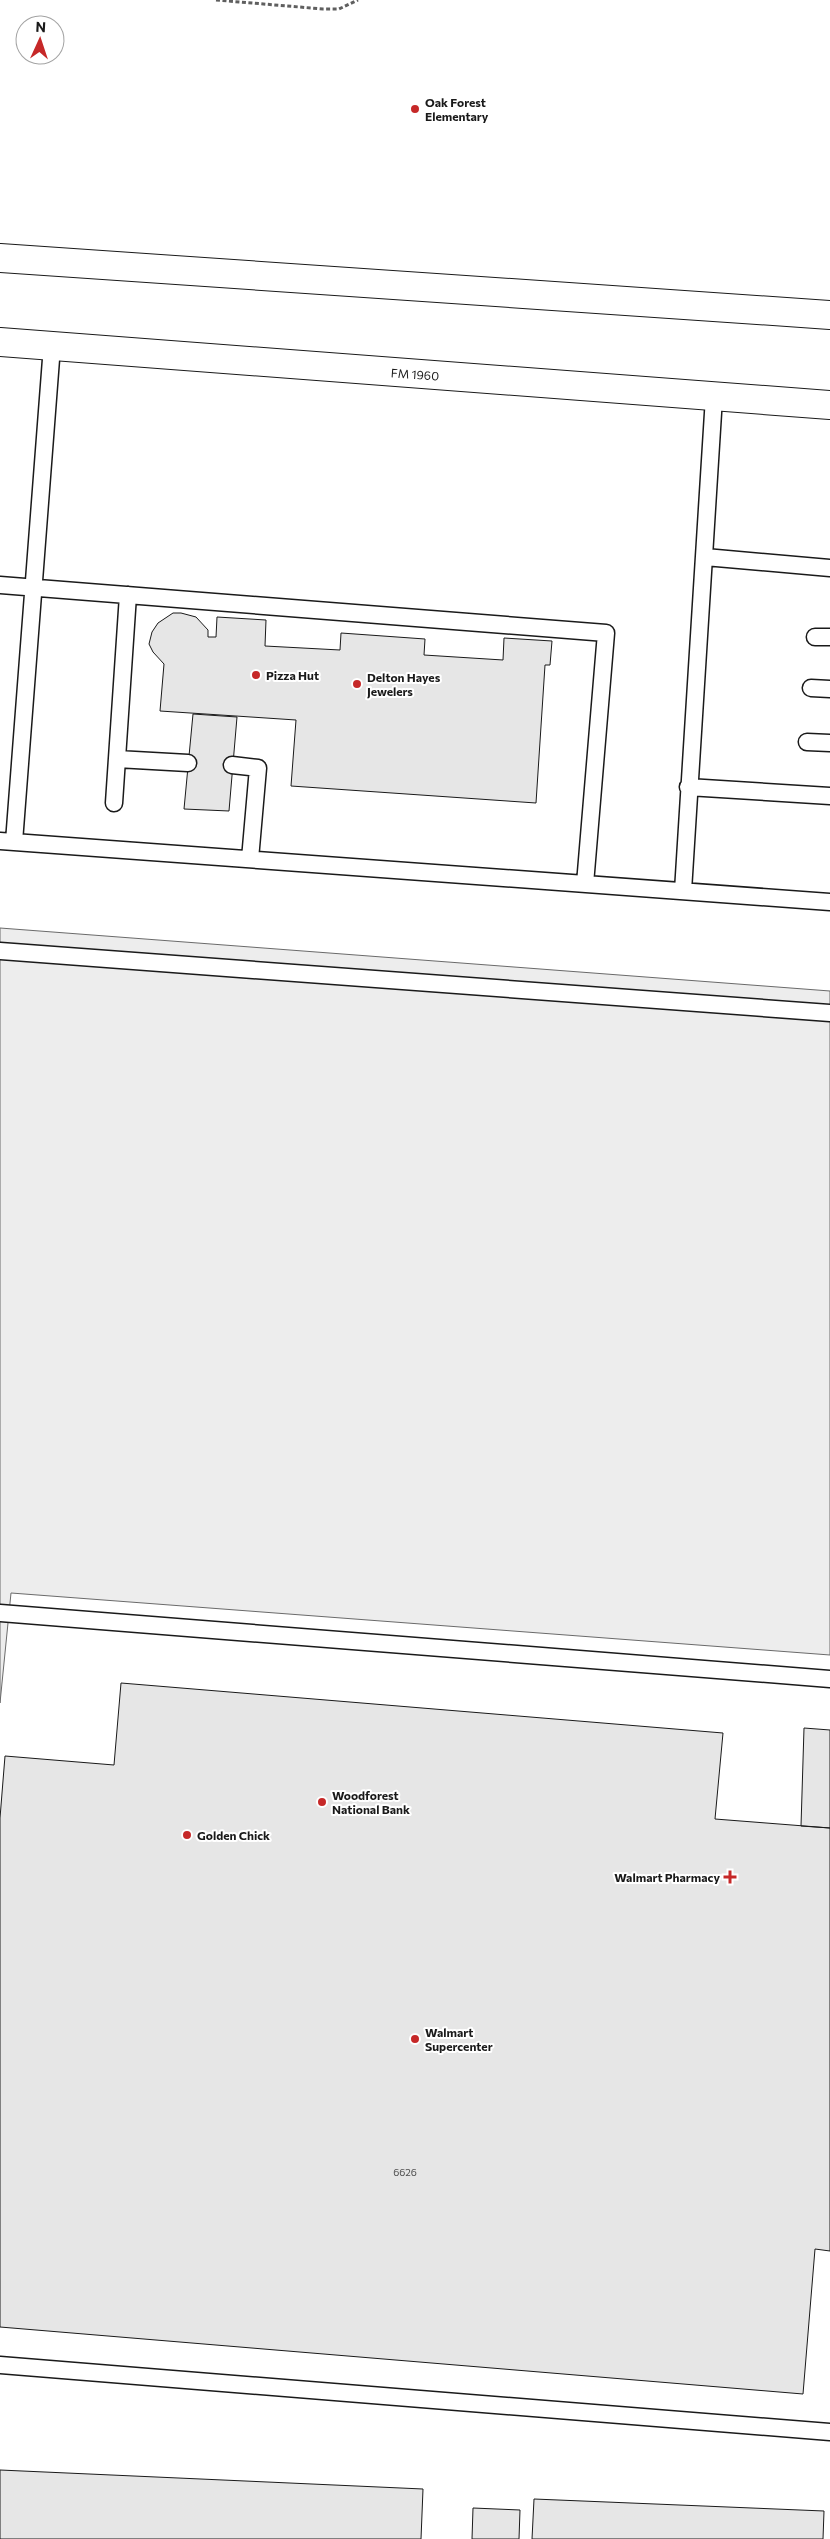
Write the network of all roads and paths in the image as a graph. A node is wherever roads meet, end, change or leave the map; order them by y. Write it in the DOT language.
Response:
graph roads {
  1 [pos="216,0"];
  2 [pos="358,0"];
  3 [pos="0,258"];
  4 [pos="830,315"];
  5 [pos="0,342"];
  6 [pos="52,346"];
  7 [pos="714,397"];
  8 [pos="830,405"];
  9 [pos="705,557"];
  10 [pos="830,568"];
  11 [pos="0,585"];
  12 [pos="33,588"];
  13 [pos="128,595"];
  14 [pos="811,688"];
  15 [pos="830,689"];
  16 [pos="808,742"];
  17 [pos="830,743"];
  18 [pos="117,759"];
  19 [pos="188,763"];
  20 [pos="232,765"];
  21 [pos="688,787"];
  22 [pos="830,796"];
  23 [pos="114,803"];
  24 [pos="7,841"];
  25 [pos="250,859"];
  26 [pos="585,884"];
  27 [pos="683,891"];
  28 [pos="830,902"];
  29 [pos="0,951"];
  30 [pos="830,1013"];
  31 [pos="0,1613"];
  32 [pos="830,1679"];
  33 [pos="0,2365"];
  34 [pos="830,2432"];
  1 -- 2 [label="path"];
  3 -- 4 [label="main road"];
  5 -- 6 [label="main road, FM 1960 / FM 1960"];
  6 -- 7 [label="main road, FM 1960 / FM 1960"];
  6 -- 12 [label="lane"];
  7 -- 8 [label="main road, FM 1960 / FM 1960"];
  7 -- 9 [label="lane"];
  9 -- 10 [label="lane"];
  9 -- 21 [label="lane"];
  11 -- 12 [label="lane"];
  12 -- 13 [label="lane"];
  12 -- 24 [label="lane"];
  13 -- 18 [label="lane"];
  13 -- 26 [label="lane"];
  14 -- 15 [label="lane"];
  16 -- 17 [label="lane"];
  18 -- 19 [label="lane"];
  18 -- 23 [label="lane"];
  20 -- 25 [label="lane"];
  21 -- 22 [label="lane"];
  21 -- 27 [label="lane"];
  24 -- 25 [label="lane"];
  25 -- 26 [label="lane"];
  26 -- 27 [label="lane"];
  27 -- 28 [label="lane"];
  29 -- 30 [label="lane"];
  31 -- 32 [label="lane"];
  33 -- 34 [label="lane"];
}
